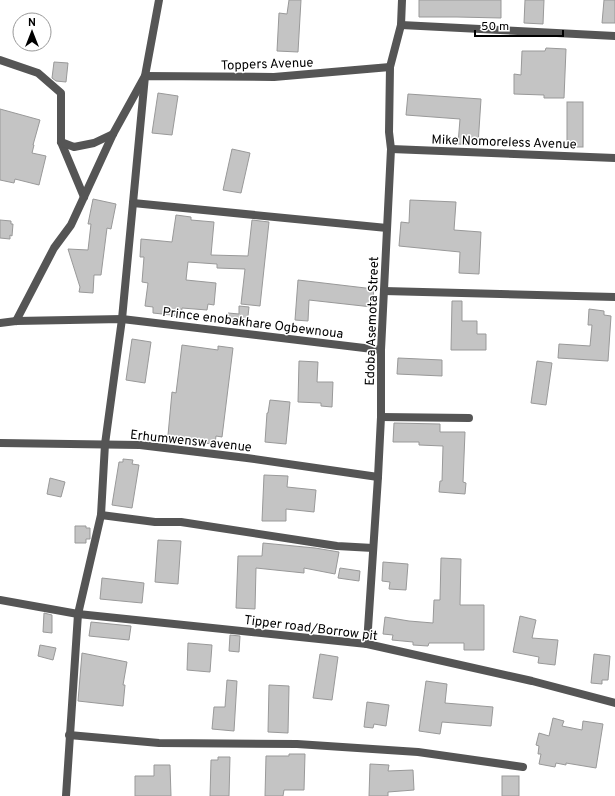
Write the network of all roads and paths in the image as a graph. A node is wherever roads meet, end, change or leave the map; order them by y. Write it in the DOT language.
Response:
graph roads {
  1 [pos="159,0"];
  2 [pos="402,0"];
  3 [pos="401,24"];
  4 [pos="615,36"];
  5 [pos="0,60"];
  6 [pos="390,67"];
  7 [pos="145,76"];
  8 [pos="113,134"];
  9 [pos="61,142"];
  10 [pos="391,149"];
  11 [pos="615,158"];
  12 [pos="84,196"];
  13 [pos="133,203"];
  14 [pos="387,228"];
  15 [pos="384,291"];
  16 [pos="615,297"];
  17 [pos="122,319"];
  18 [pos="16,321"];
  19 [pos="0,323"];
  20 [pos="381,350"];
  21 [pos="381,417"];
  22 [pos="469,418"];
  23 [pos="0,443"];
  24 [pos="105,444"];
  25 [pos="378,477"];
  26 [pos="101,515"];
  27 [pos="373,548"];
  28 [pos="0,600"];
  29 [pos="78,614"];
  30 [pos="367,644"];
  31 [pos="615,703"];
  32 [pos="69,735"];
  33 [pos="523,767"];
  34 [pos="66,796"];
  1 -- 7 [label="street"];
  2 -- 3 [label="street, Edoba Asemota Street"];
  3 -- 4 [label="street"];
  3 -- 6 [label="street, Edoba Asemota Street"];
  5 -- 9 [label="street"];
  6 -- 7 [label="street, Toppers Avenue"];
  6 -- 10 [label="street, Edoba Asemota Street"];
  7 -- 8 [label="street"];
  7 -- 13 [label="street"];
  8 -- 9 [label="street"];
  8 -- 12 [label="street"];
  9 -- 12 [label="street"];
  10 -- 11 [label="street, Mike Nomoreless Avenue"];
  10 -- 14 [label="street, Edoba Asemota Street"];
  12 -- 18 [label="street"];
  13 -- 14 [label="street"];
  13 -- 17 [label="street"];
  14 -- 15 [label="street, Edoba Asemota Street"];
  15 -- 16 [label="street"];
  15 -- 20 [label="street, Edoba Asemota Street"];
  17 -- 18 [label="street, Prince enobakhare Ogbewnoua"];
  17 -- 20 [label="street, Prince enobakhare Ogbewnoua"];
  17 -- 24 [label="street"];
  18 -- 19 [label="street, Prince enobakhare Ogbewnoua"];
  20 -- 21 [label="street, Edoba Asemota Street"];
  21 -- 22 [label="street"];
  21 -- 25 [label="street, Edoba Asemota Street"];
  23 -- 24 [label="street, Erhumwensw avenue"];
  24 -- 25 [label="street, Erhumwensw avenue"];
  24 -- 26 [label="street"];
  25 -- 27 [label="street, Edoba Asemota Street"];
  26 -- 27 [label="street"];
  26 -- 29 [label="street"];
  27 -- 30 [label="street, Edoba Asemota Street"];
  28 -- 29 [label="street, Tipper road/Borrow pit"];
  29 -- 30 [label="street, Tipper road/Borrow pit"];
  29 -- 32 [label="street"];
  30 -- 31 [label="street, Tipper road/Borrow pit"];
  32 -- 33 [label="street"];
  32 -- 34 [label="street"];
}
